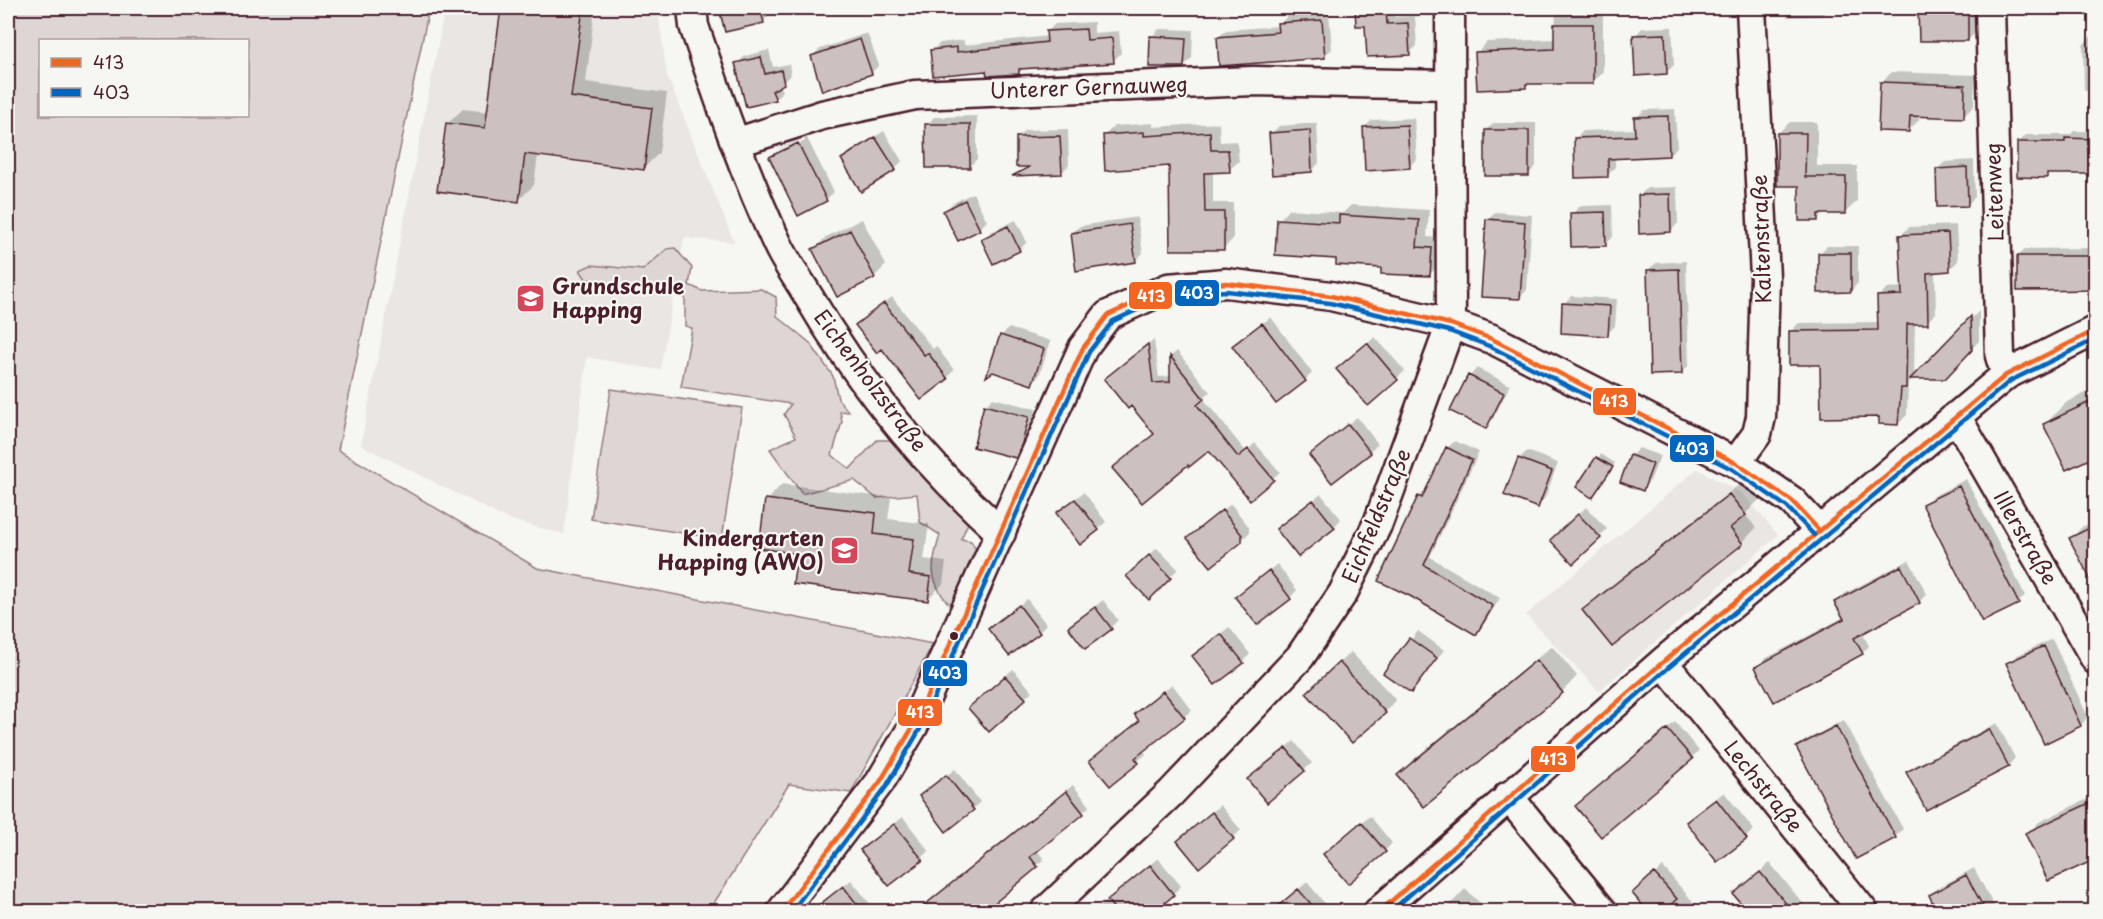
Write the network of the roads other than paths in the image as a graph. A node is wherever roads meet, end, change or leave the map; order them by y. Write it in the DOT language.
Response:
graph roads {
  1 [pos="692,8"];
  2 [pos="1450,8"];
  3 [pos="1751,8"];
  4 [pos="1990,8"];
  5 [pos="1449,85"];
  6 [pos="735,143"];
  7 [pos="1451,324"];
  8 [pos="2096,330"];
  9 [pos="2006,375"];
  10 [pos="1956,416"];
  11 [pos="1736,463"];
  12 [pos="1819,530"];
  13 [pos="1001,534"];
  14 [pos="2096,660"];
  15 [pos="1663,662"];
  16 [pos="1508,796"];
  17 [pos="781,912"];
  18 [pos="1045,912"];
  19 [pos="1378,912"];
  20 [pos="1603,912"];
  21 [pos="1864,912"];
  1 -- 6 [label="street, Eichenholzstraße"];
  2 -- 5 [label="street, Eichfeldstraße"];
  3 -- 11 [label="street, Kaltenstraße"];
  4 -- 9 [label="street, Leitenweg"];
  5 -- 6 [label="street, Unterer Gernauweg"];
  5 -- 7 [label="street, Eichfeldstraße"];
  6 -- 13 [label="street, Eichenholzstraße"];
  7 -- 11 [label="street"];
  7 -- 13 [label="street"];
  7 -- 18 [label="street, Eichfeldstraße"];
  8 -- 9 [label="street"];
  9 -- 10 [label="street"];
  10 -- 12 [label="street"];
  10 -- 14 [label="street, Illerstraße"];
  11 -- 12 [label="street"];
  12 -- 15 [label="street"];
  13 -- 17 [label="street"];
  15 -- 16 [label="street"];
  15 -- 21 [label="street, Lechstraße"];
  16 -- 19 [label="street"];
  16 -- 20 [label="street"];
}
